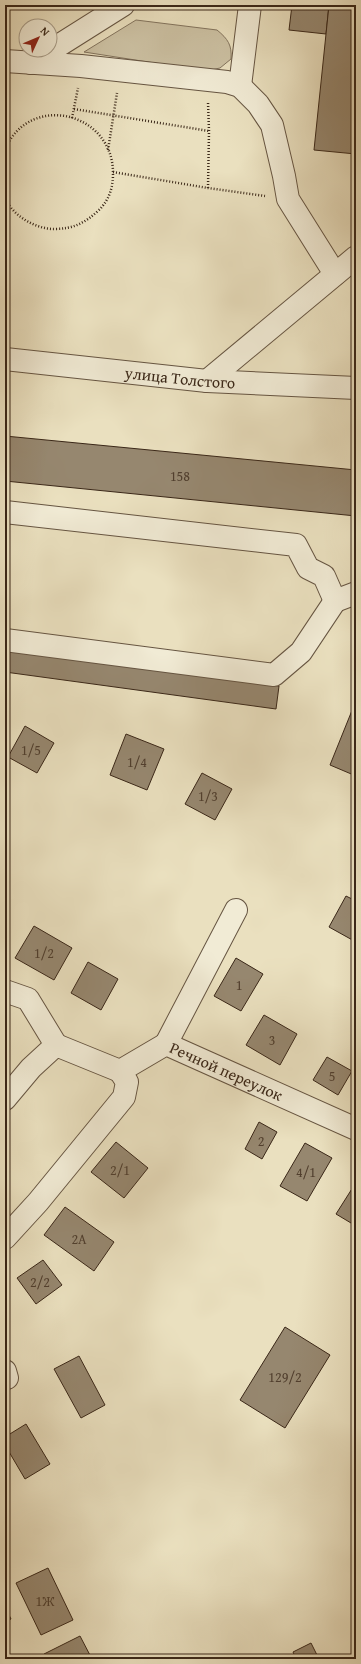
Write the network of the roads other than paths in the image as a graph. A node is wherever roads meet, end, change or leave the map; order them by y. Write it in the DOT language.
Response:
graph roads {
  1 [pos="123,5"];
  2 [pos="250,5"];
  3 [pos="5,61"];
  4 [pos="31,63"];
  5 [pos="240,86"];
  6 [pos="356,257"];
  7 [pos="335,274"];
  8 [pos="5,359"];
  9 [pos="207,381"];
  10 [pos="356,388"];
  11 [pos="5,512"];
  12 [pos="356,593"];
  13 [pos="335,601"];
  14 [pos="5,640"];
  15 [pos="236,910"];
  16 [pos="5,991"];
  17 [pos="166,1044"];
  18 [pos="56,1045"];
  19 [pos="120,1071"];
  20 [pos="5,1099"];
  21 [pos="356,1129"];
  22 [pos="5,1238"];
  1 -- 4 [label="street"];
  2 -- 5 [label="street"];
  3 -- 4 [label="street"];
  4 -- 5 [label="street"];
  5 -- 7 [label="street"];
  6 -- 7 [label="street"];
  7 -- 9 [label="street"];
  8 -- 9 [label="street, улица Толстого"];
  9 -- 10 [label="street, улица Толстого"];
  11 -- 13 [label="street"];
  12 -- 13 [label="street"];
  13 -- 14 [label="street"];
  15 -- 17 [label="street"];
  16 -- 18 [label="street"];
  17 -- 19 [label="street, Речной переулок"];
  17 -- 21 [label="street, Речной переулок"];
  18 -- 19 [label="street"];
  18 -- 20 [label="street"];
  19 -- 22 [label="street"];
}
